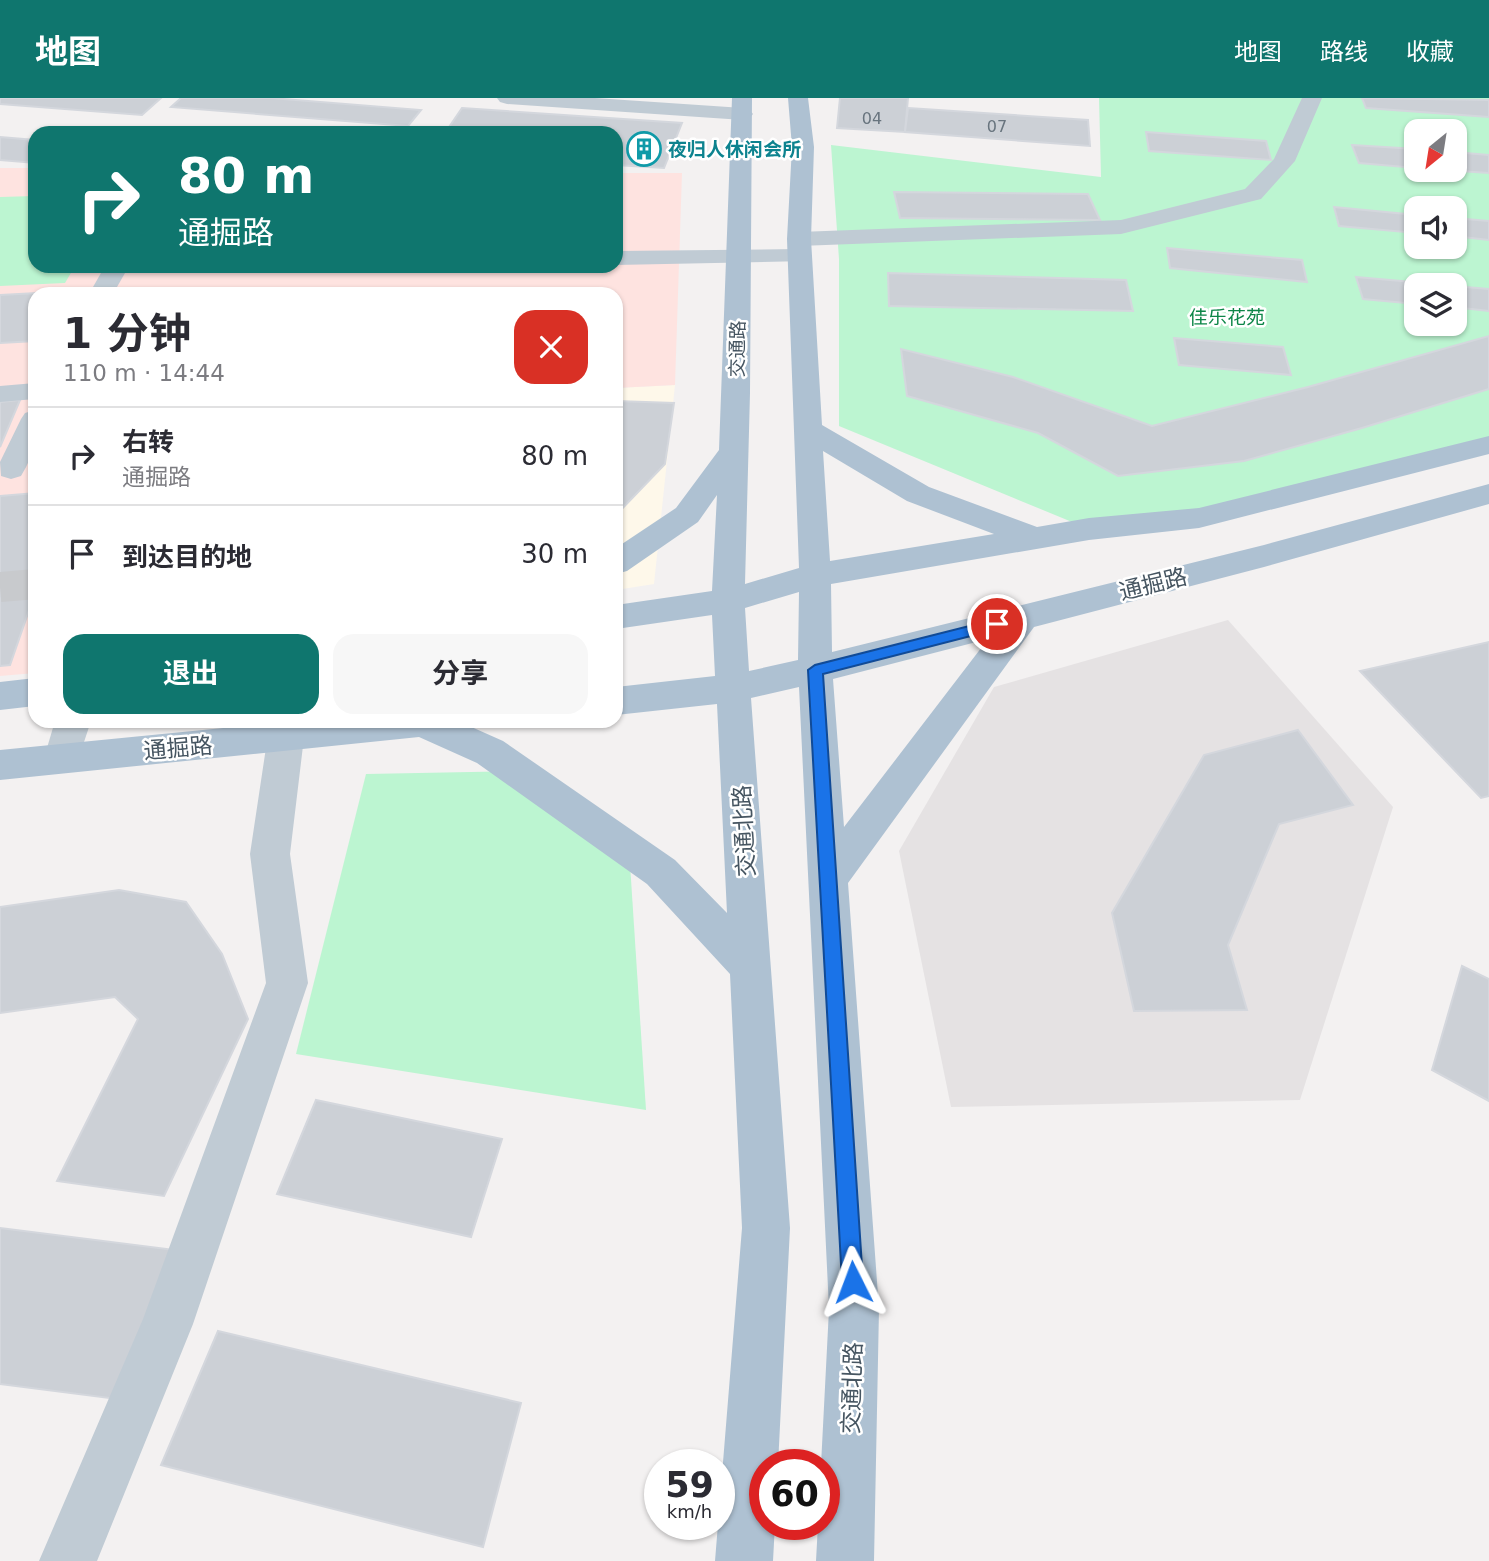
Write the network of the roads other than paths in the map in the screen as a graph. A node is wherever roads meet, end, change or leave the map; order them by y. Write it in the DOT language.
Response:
graph roads {
  1 [pos="508,98"];
  2 [pos="798,98"];
  3 [pos="1312,98"];
  4 [pos="742,106"];
  5 [pos="799,248"];
  6 [pos="623,258"];
  7 [pos="28,392"];
  8 [pos="0,394"];
  9 [pos="808,429"];
  10 [pos="28,437"];
  11 [pos="1489,445"];
  12 [pos="734,451"];
  13 [pos="16,469"];
  14 [pos="1489,494"];
  15 [pos="1037,538"];
  16 [pos="623,558"];
  17 [pos="815,575"];
  18 [pos="728,601"];
  19 [pos="623,616"];
  20 [pos="1023,617"];
  21 [pos="815,670"];
  22 [pos="735,688"];
  23 [pos="28,693"];
  24 [pos="0,696"];
  25 [pos="623,700"];
  26 [pos="71,728"];
  27 [pos="308,728"];
  28 [pos="443,728"];
  29 [pos="288,729"];
  30 [pos="62,758"];
  31 [pos="0,765"];
  32 [pos="828,879"];
  33 [pos="751,967"];
  34 [pos="68,1561"];
  35 [pos="744,1561"];
  36 [pos="845,1561"];
  1 -- 4 [label="street"];
  2 -- 5 [label="main road"];
  3 -- 5 [label="street"];
  4 -- 12 [label="main road, 交通路"];
  5 -- 6 [label="street"];
  5 -- 9 [label="main road"];
  7 -- 8 [label="street"];
  9 -- 15 [label="main road"];
  9 -- 17 [label="main road"];
  10 -- 13 [label="street"];
  11 -- 15 [label="main road"];
  12 -- 16 [label="main road"];
  12 -- 18 [label="main road, 交通路"];
  14 -- 20 [label="main road, 通掘路"];
  15 -- 17 [label="main road"];
  17 -- 18 [label="main road"];
  17 -- 21 [label="main road, 交通北路"];
  18 -- 19 [label="main road"];
  18 -- 22 [label="main road, 交通北路"];
  20 -- 21 [label="main road, 通掘路"];
  20 -- 32 [label="main road"];
  21 -- 22 [label="main road, 通掘路"];
  21 -- 32 [label="main road, 交通北路"];
  22 -- 25 [label="main road"];
  22 -- 33 [label="main road, 交通北路"];
  23 -- 24 [label="main road"];
  26 -- 30 [label="street"];
  27 -- 29 [label="main road, 通掘路"];
  28 -- 33 [label="main road"];
  29 -- 30 [label="main road, 通掘路"];
  29 -- 34 [label="street"];
  30 -- 31 [label="main road, 通掘路"];
  32 -- 36 [label="main road, 交通北路"];
  33 -- 35 [label="main road, 交通北路"];
}
